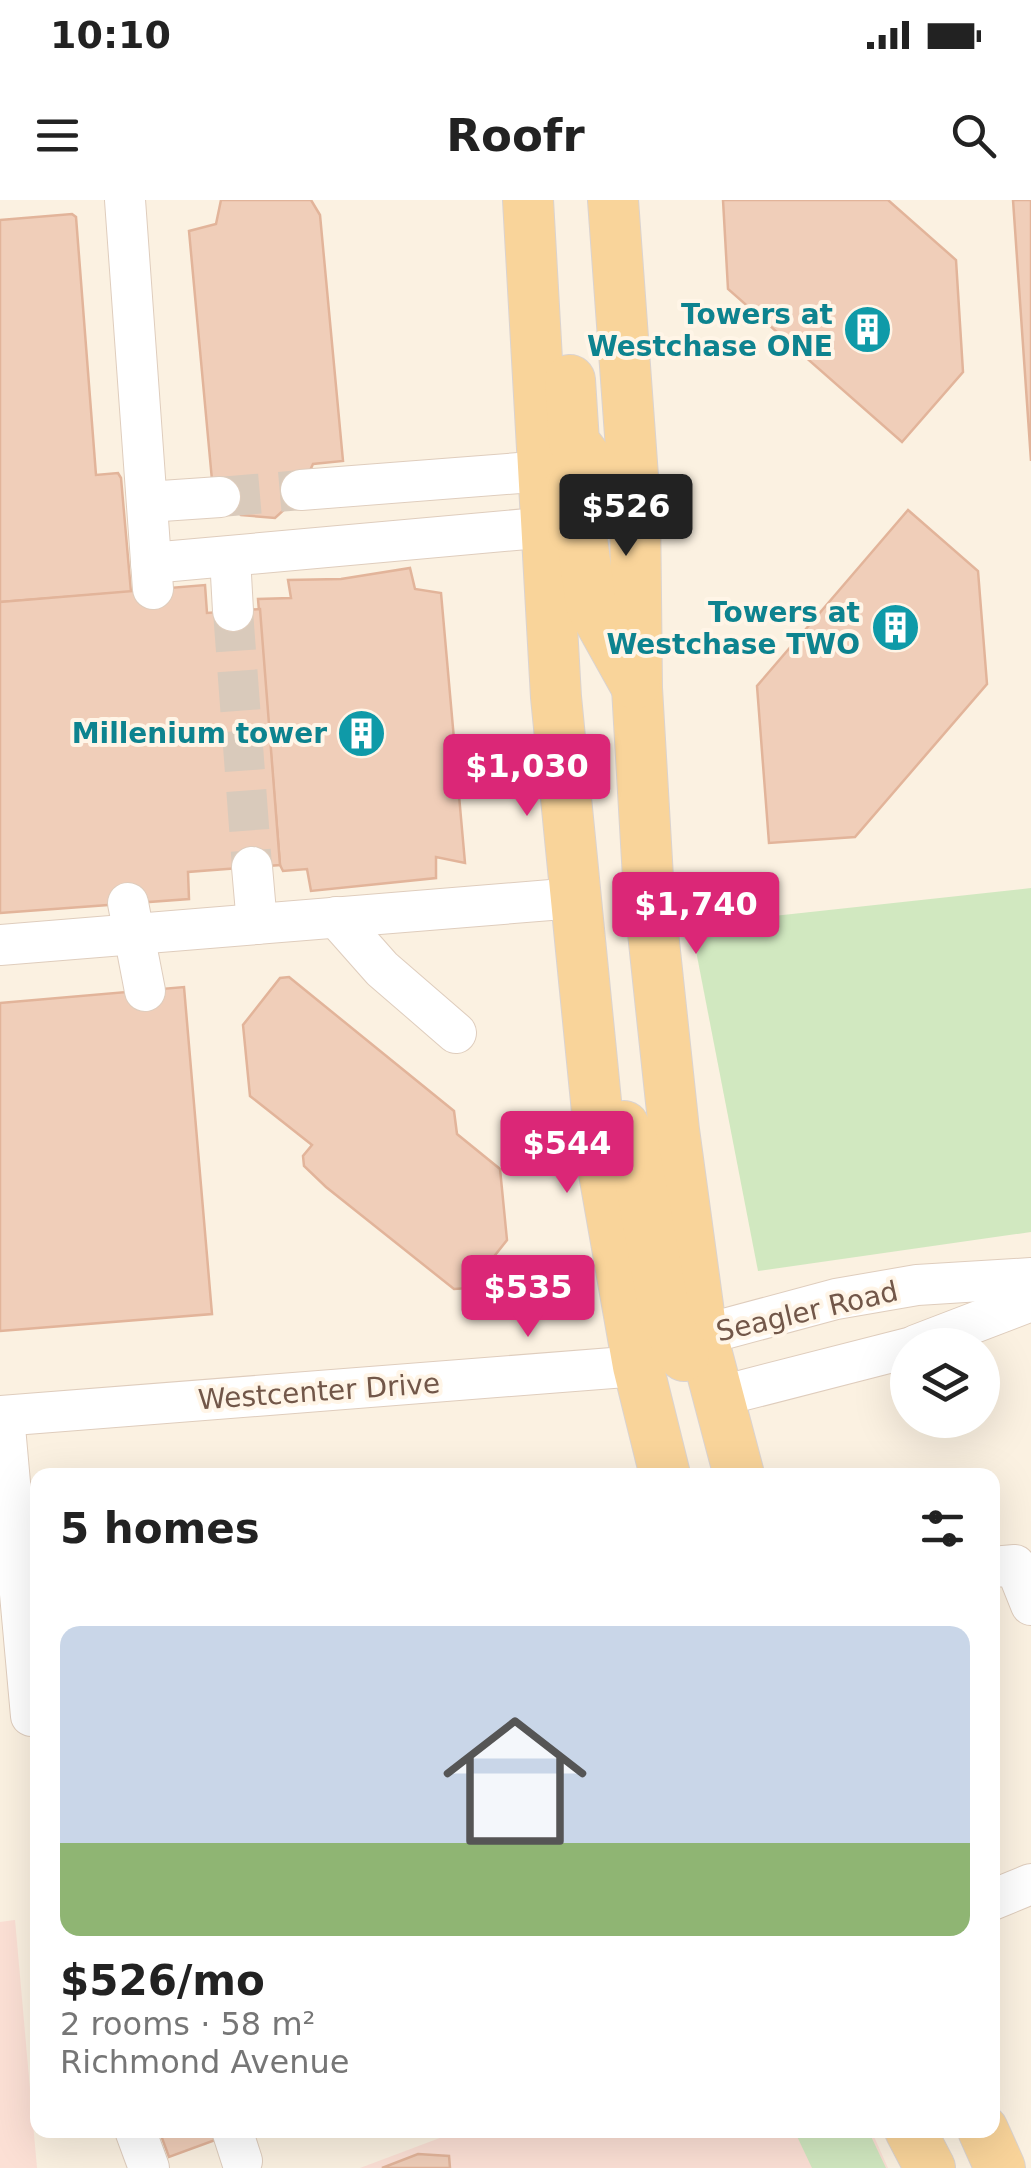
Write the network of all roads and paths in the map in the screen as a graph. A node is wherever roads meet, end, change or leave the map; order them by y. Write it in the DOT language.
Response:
graph roads {
  1 [pos="125,200"];
  2 [pos="528,200"];
  3 [pos="612,200"];
  4 [pos="533,278"];
  5 [pos="545,471"];
  6 [pos="301,490"];
  7 [pos="220,497"];
  8 [pos="147,502"];
  9 [pos="635,504"];
  10 [pos="548,527"];
  11 [pos="230,558"];
  12 [pos="233,611"];
  13 [pos="638,688"];
  14 [pos="252,867"];
  15 [pos="574,898"];
  16 [pos="336,917"];
  17 [pos="132,919"];
  18 [pos="257,924"];
  19 [pos="0,945"];
  20 [pos="145,991"];
  21 [pos="456,1032"];
  22 [pos="593,1074"];
  23 [pos="1031,1278"];
  24 [pos="1031,1302"];
  25 [pos="961,1328"];
  26 [pos="702,1335"];
  27 [pos="890,1353"];
  28 [pos="638,1366"];
  29 [pos="717,1398"];
  30 [pos="2,1416"];
  31 [pos="663,1468"];
  32 [pos="704,1468"];
  33 [pos="738,1468"];
  34 [pos="1000,1566"];
  35 [pos="1031,1605"];
  36 [pos="30,1696"];
  37 [pos="1031,1884"];
  38 [pos="1000,1897"];
  39 [pos="138,2138"];
  40 [pos="914,2138"];
  41 [pos="987,2138"];
  42 [pos="149,2168"];
  43 [pos="930,2168"];
  44 [pos="1000,2168"];
  1 -- 8 [label="street"];
  2 -- 4 [label="main road"];
  3 -- 9 [label="main road"];
  4 -- 5 [label="main road"];
  4 -- 9 [label="main road"];
  5 -- 6 [label="street"];
  5 -- 10 [label="main road"];
  5 -- 13 [label="main road"];
  7 -- 8 [label="street"];
  8 -- 11 [label="street"];
  9 -- 13 [label="main road"];
  10 -- 11 [label="street"];
  10 -- 15 [label="main road"];
  11 -- 12 [label="street"];
  13 -- 26 [label="main road"];
  14 -- 18 [label="street"];
  15 -- 16 [label="street"];
  15 -- 22 [label="main road"];
  16 -- 18 [label="street"];
  16 -- 21 [label="street"];
  17 -- 18 [label="street"];
  17 -- 19 [label="street"];
  17 -- 20 [label="street"];
  22 -- 28 [label="main road"];
  22 -- 29 [label="main road"];
  23 -- 26 [label="street, Seagler Road"];
  24 -- 25 [label="street"];
  26 -- 29 [label="main road"];
  27 -- 29 [label="street"];
  28 -- 30 [label="street, Westcenter Drive"];
  28 -- 31 [label="main road"];
  28 -- 32 [label="main road"];
  29 -- 33 [label="main road"];
  30 -- 36 [label="street"];
  34 -- 35 [label="street"];
  37 -- 38 [label="street"];
  39 -- 42 [label="street"];
  40 -- 43 [label="main road"];
  41 -- 44 [label="main road"];
}
